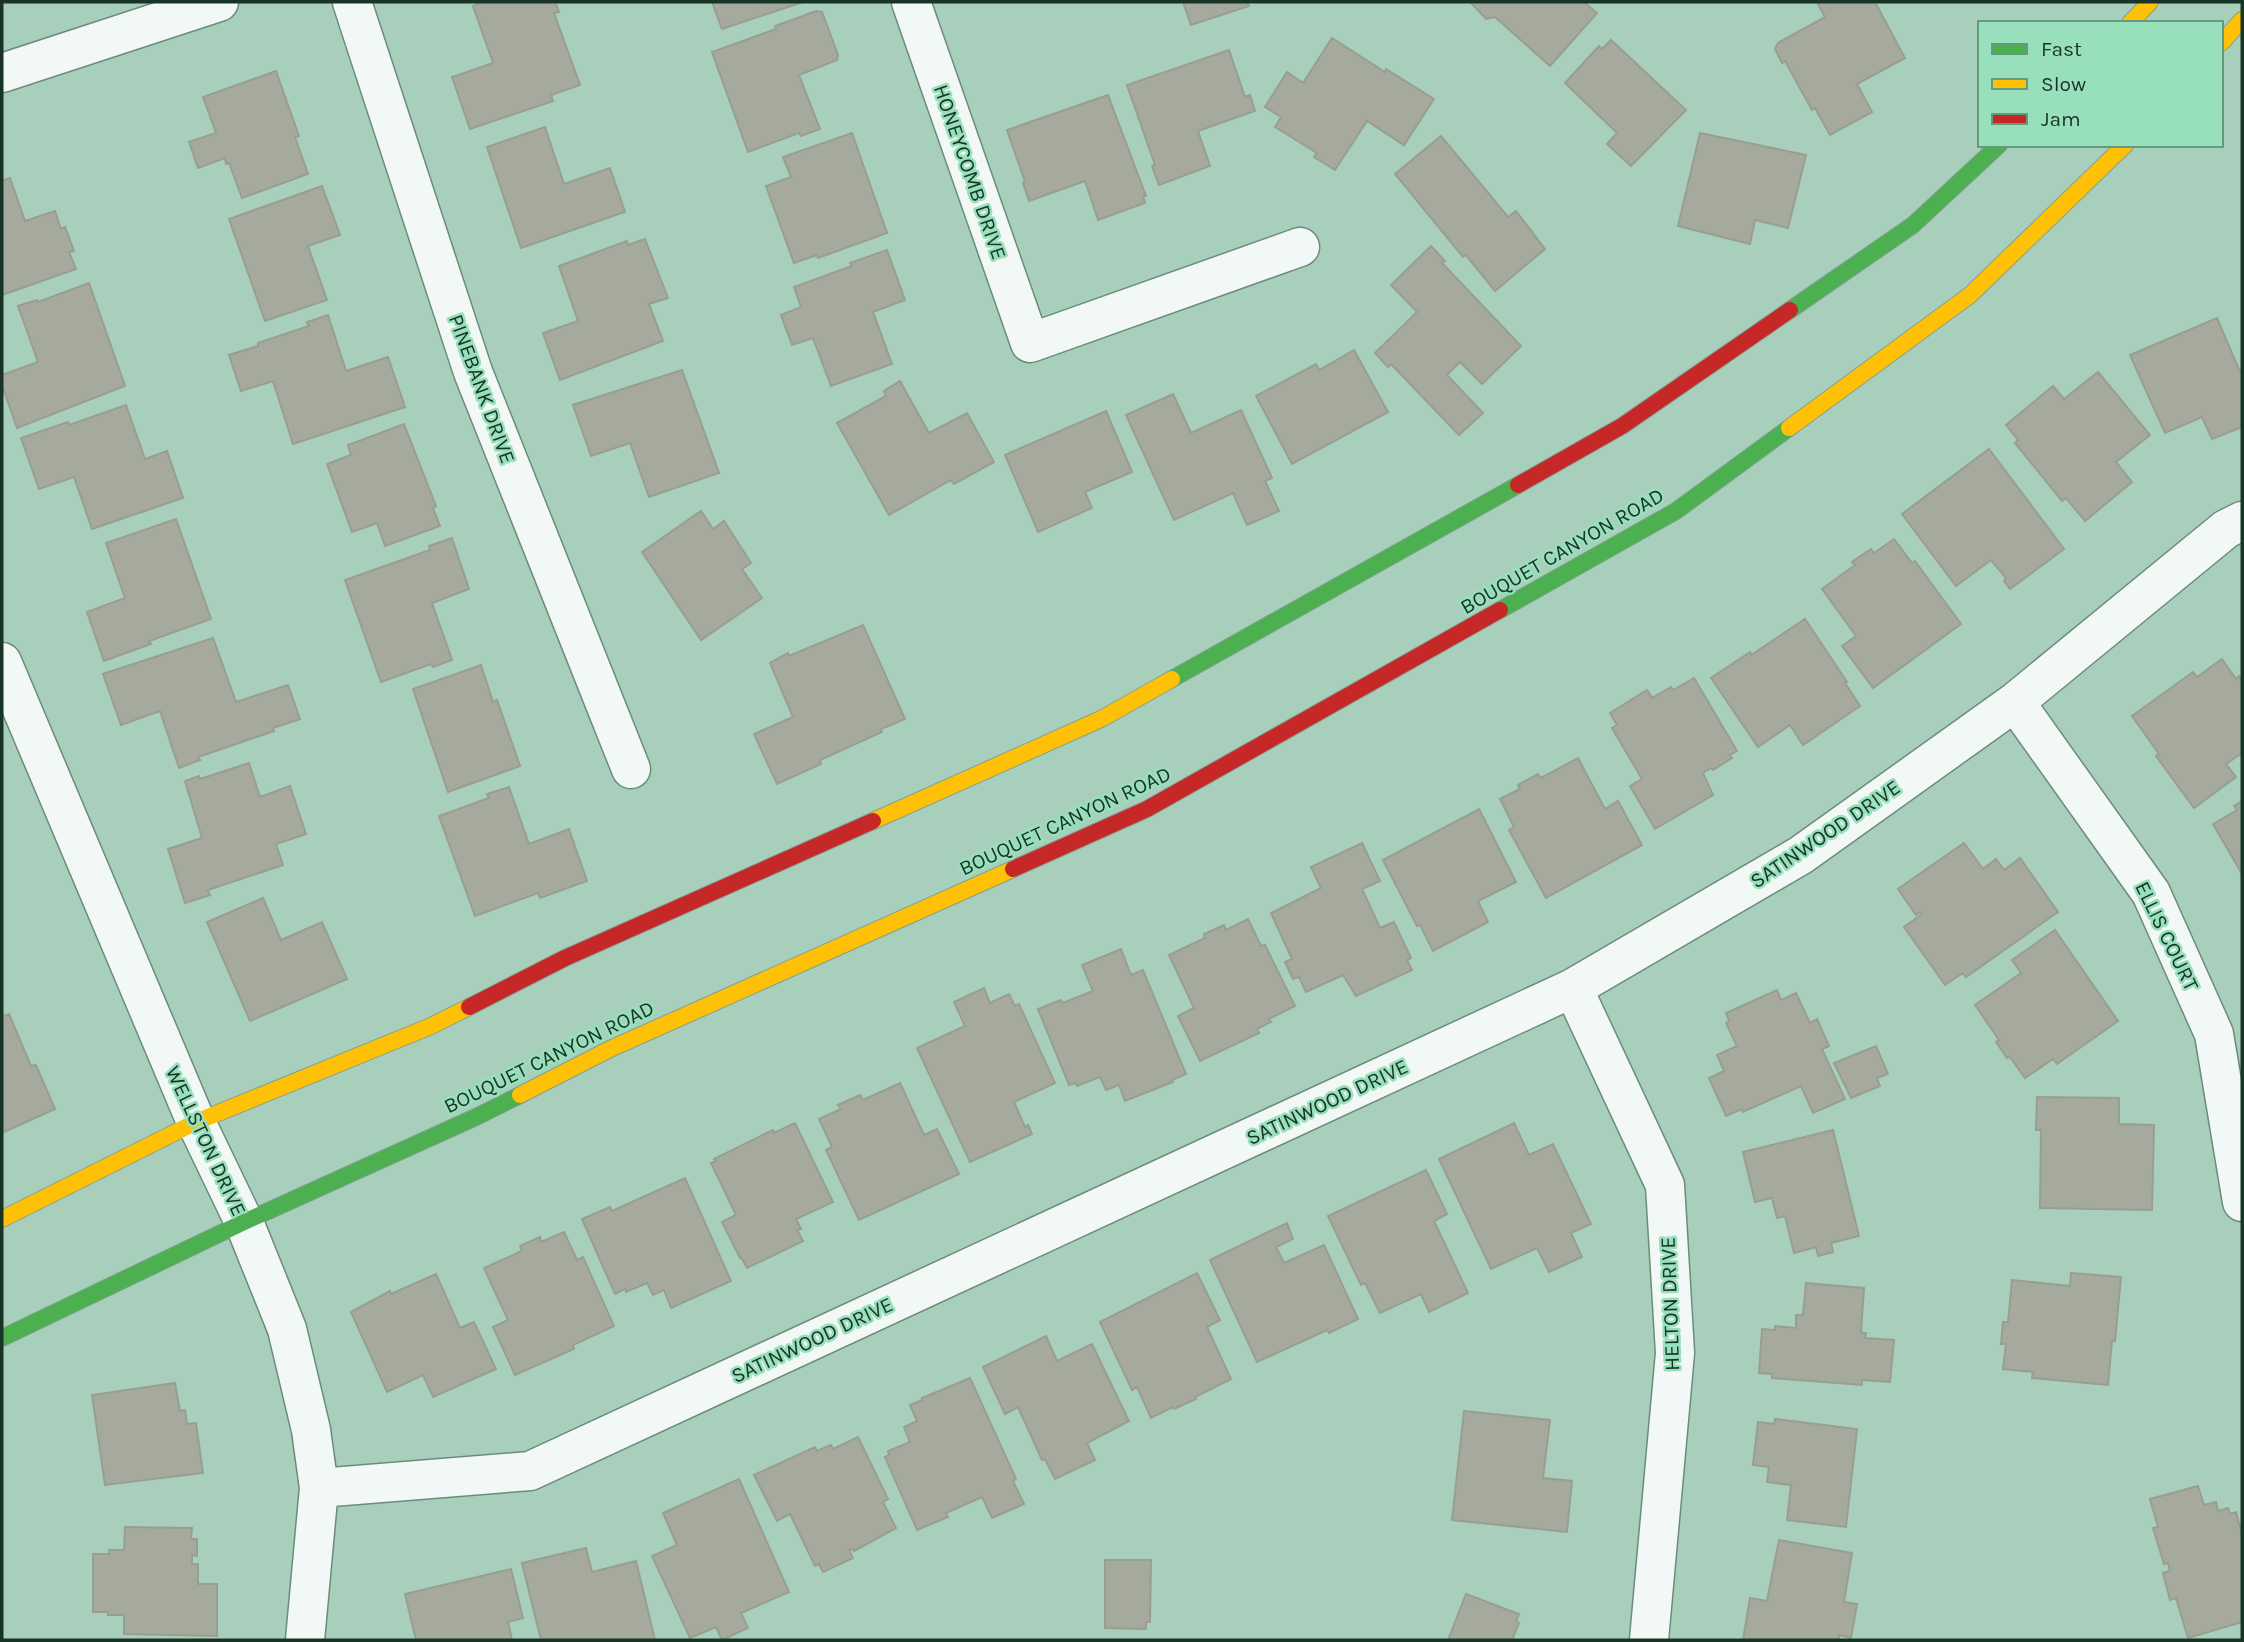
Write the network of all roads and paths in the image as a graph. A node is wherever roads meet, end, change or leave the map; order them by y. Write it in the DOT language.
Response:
graph roads {
  1 [pos="219,2"];
  2 [pos="352,2"];
  3 [pos="911,2"];
  4 [pos="2150,2"];
  5 [pos="2242,20"];
  6 [pos="2132,21"];
  7 [pos="2223,41"];
  8 [pos="2,72"];
  9 [pos="1996,147"];
  10 [pos="2123,147"];
  11 [pos="1300,247"];
  12 [pos="2242,521"];
  13 [pos="2,662"];
  14 [pos="2015,702"];
  15 [pos="631,769"];
  16 [pos="1573,988"];
  17 [pos="196,1122"];
  18 [pos="2242,1202"];
  19 [pos="2,1219"];
  20 [pos="244,1222"];
  21 [pos="2,1338"];
  22 [pos="319,1488"];
  23 [pos="305,1640"];
  24 [pos="1649,1640"];
  1 -- 8 [label="street"];
  2 -- 15 [label="street, PINEBANK DRIVE"];
  3 -- 11 [label="street, HONEYCOMB DRIVE"];
  4 -- 6 [label="main road"];
  5 -- 7 [label="main road"];
  9 -- 17 [label="main road"];
  10 -- 20 [label="main road, BOUQUET CANYON ROAD"];
  12 -- 14 [label="street, SATINWOOD DRIVE"];
  13 -- 17 [label="street, WELLSTON DRIVE"];
  14 -- 16 [label="street, SATINWOOD DRIVE"];
  14 -- 18 [label="street, ELLIS COURT"];
  16 -- 22 [label="street, SATINWOOD DRIVE"];
  16 -- 24 [label="street, HELTON DRIVE"];
  17 -- 19 [label="main road"];
  17 -- 20 [label="street, WELLSTON DRIVE"];
  20 -- 21 [label="main road, BOUQUET CANYON ROAD"];
  20 -- 22 [label="street, WELLSTON DRIVE"];
  22 -- 23 [label="street, WELLSTON DRIVE"];
}
